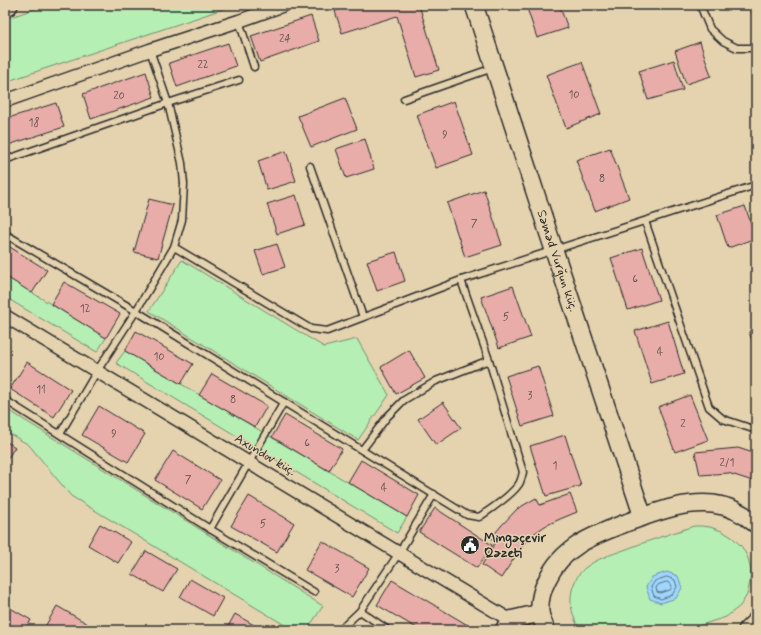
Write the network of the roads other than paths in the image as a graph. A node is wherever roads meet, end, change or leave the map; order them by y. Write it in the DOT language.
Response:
graph roads {
  1 [pos="8,5"];
  2 [pos="284,5"];
  3 [pos="474,5"];
  4 [pos="700,5"];
  5 [pos="5,6"];
  6 [pos="239,21"];
  7 [pos="756,47"];
  8 [pos="150,50"];
  9 [pos="254,67"];
  10 [pos="495,68"];
  11 [pos="239,80"];
  12 [pos="404,99"];
  13 [pos="5,101"];
  14 [pos="168,103"];
  15 [pos="5,160"];
  16 [pos="310,166"];
  17 [pos="756,185"];
  18 [pos="644,221"];
  19 [pos="5,234"];
  20 [pos="174,247"];
  21 [pos="554,250"];
  22 [pos="461,280"];
  23 [pos="136,311"];
  24 [pos="5,316"];
  25 [pos="363,317"];
  26 [pos="489,360"];
  27 [pos="97,371"];
  28 [pos="5,400"];
  29 [pos="284,402"];
  30 [pos="756,430"];
  31 [pos="60,434"];
  32 [pos="362,450"];
  33 [pos="249,462"];
  34 [pos="434,494"];
  35 [pos="643,517"];
  36 [pos="756,524"];
  37 [pos="210,529"];
  38 [pos="399,553"];
  39 [pos="314,592"];
  40 [pos="360,611"];
  41 [pos="540,613"];
  42 [pos="756,622"];
  43 [pos="507,625"];
  44 [pos="340,630"];
  45 [pos="388,630"];
  46 [pos="546,630"];
  47 [pos="746,630"];
  1 -- 5 [label="main road"];
  2 -- 6 [label="street"];
  3 -- 10 [label="street, Səməd Vurğun küç."];
  4 -- 7 [label="lane"];
  6 -- 8 [label="street"];
  6 -- 9 [label="lane"];
  8 -- 13 [label="street"];
  8 -- 14 [label="lane"];
  10 -- 12 [label="lane"];
  10 -- 21 [label="street, Səməd Vurğun küç."];
  11 -- 14 [label="lane"];
  14 -- 15 [label="lane"];
  14 -- 20 [label="lane"];
  16 -- 25 [label="lane"];
  17 -- 18 [label="lane"];
  18 -- 21 [label="lane"];
  18 -- 30 [label="lane"];
  19 -- 23 [label="lane"];
  20 -- 23 [label="lane"];
  20 -- 25 [label="lane"];
  21 -- 22 [label="lane"];
  21 -- 35 [label="street, Səməd Vurğun küç."];
  22 -- 25 [label="lane"];
  22 -- 26 [label="lane"];
  23 -- 27 [label="lane"];
  23 -- 29 [label="lane"];
  24 -- 27 [label="street, Axundov küç."];
  26 -- 32 [label="lane"];
  26 -- 34 [label="lane"];
  27 -- 31 [label="lane"];
  27 -- 33 [label="street, Axundov küç."];
  28 -- 31 [label="lane"];
  29 -- 32 [label="lane"];
  29 -- 33 [label="lane"];
  31 -- 37 [label="lane"];
  32 -- 34 [label="lane"];
  33 -- 37 [label="lane"];
  33 -- 38 [label="street, Axundov küç."];
  34 -- 38 [label="lane"];
  35 -- 36 [label="street"];
  35 -- 41 [label="street"];
  37 -- 39 [label="lane"];
  38 -- 40 [label="lane"];
  38 -- 43 [label="street, Axundov küç."];
  40 -- 44 [label="lane"];
  40 -- 45 [label="lane"];
  41 -- 43 [label="street"];
  41 -- 46 [label="street"];
  42 -- 47 [label="street"];
}
